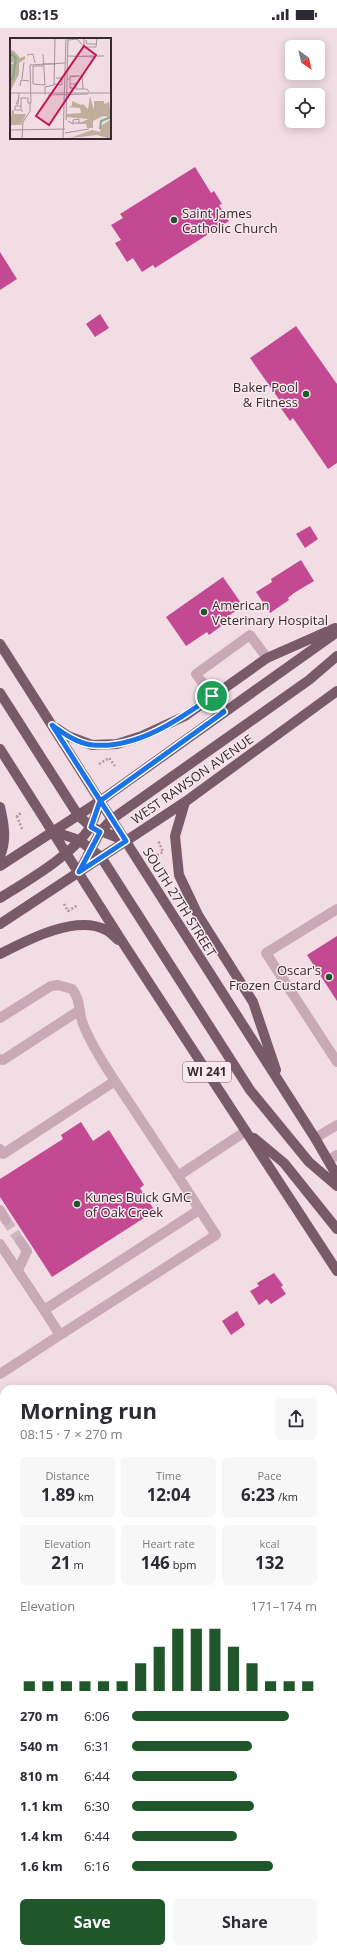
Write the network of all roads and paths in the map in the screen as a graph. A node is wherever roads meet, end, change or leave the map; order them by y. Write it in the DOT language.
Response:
graph roads {
  1 [pos="337,627"];
  2 [pos="337,632"];
  3 [pos="0,644"];
  4 [pos="337,656"];
  5 [pos="267,658"];
  6 [pos="337,691"];
  7 [pos="0,693"];
  8 [pos="212,696"];
  9 [pos="224,712"];
  10 [pos="52,725"];
  11 [pos="0,749"];
  12 [pos="99,764"];
  13 [pos="115,766"];
  14 [pos="100,801"];
  15 [pos="185,802"];
  16 [pos="0,807"];
  17 [pos="21,813"];
  18 [pos="78,815"];
  19 [pos="112,819"];
  20 [pos="91,827"];
  21 [pos="22,829"];
  22 [pos="52,831"];
  23 [pos="100,832"];
  24 [pos="80,840"];
  25 [pos="158,840"];
  26 [pos="126,841"];
  27 [pos="91,848"];
  28 [pos="66,852"];
  29 [pos="157,855"];
  30 [pos="0,856"];
  31 [pos="101,857"];
  32 [pos="0,866"];
  33 [pos="79,872"];
  34 [pos="0,898"];
  35 [pos="64,904"];
  36 [pos="78,905"];
  37 [pos="337,909"];
  38 [pos="0,924"];
  39 [pos="125,946"];
  40 [pos="0,954"];
  41 [pos="80,1010"];
  42 [pos="0,1018"];
  43 [pos="0,1059"];
  44 [pos="337,1062"];
  45 [pos="115,1081"];
  46 [pos="281,1085"];
  47 [pos="337,1125"];
  48 [pos="246,1131"];
  49 [pos="315,1138"];
  50 [pos="1,1153"];
  51 [pos="333,1157"];
  52 [pos="178,1176"];
  53 [pos="337,1176"];
  54 [pos="337,1186"];
  55 [pos="0,1210"];
  56 [pos="199,1210"];
  57 [pos="6,1220"];
  58 [pos="337,1229"];
  59 [pos="20,1241"];
  60 [pos="0,1244"];
  61 [pos="18,1270"];
  62 [pos="337,1271"];
  63 [pos="44,1310"];
  64 [pos="60,1335"];
  65 [pos="0,1374"];
  1 -- 5 [label="main road"];
  2 -- 9 [label="main road"];
  3 -- 10 [label="main road, SOUTH 27TH STREET"];
  4 -- 19 [label="main road"];
  5 -- 8 [label="main road"];
  5 -- 8 [label="lane"];
  6 -- 15 [label="main road, WEST RAWSON AVENUE"];
  7 -- 18 [label="main road"];
  8 -- 9 [label="lane"];
  8 -- 10 [label="main road"];
  9 -- 14 [label="main road"];
  10 -- 14 [label="main road, SOUTH 27TH STREET"];
  11 -- 22 [label="main road, WI 241"];
  12 -- 13 [label="path"];
  14 -- 18 [label="main road"];
  14 -- 19 [label="main road, SOUTH 27TH STREET"];
  14 -- 20 [label="main road"];
  15 -- 26 [label="main road, WEST RAWSON AVENUE"];
  15 -- 46 [label="main road"];
  16 -- 30 [label="main road"];
  17 -- 21 [label="path"];
  18 -- 20 [label="main road"];
  18 -- 22 [label="main road"];
  19 -- 23 [label="main road"];
  19 -- 26 [label="main road, SOUTH 27TH STREET"];
  20 -- 23 [label="main road"];
  20 -- 24 [label="main road"];
  22 -- 24 [label="main road"];
  22 -- 28 [label="main road, WI 241"];
  22 -- 32 [label="main road"];
  23 -- 26 [label="main road"];
  23 -- 27 [label="main road"];
  24 -- 27 [label="main road"];
  24 -- 28 [label="main road"];
  25 -- 29 [label="path"];
  26 -- 31 [label="main road, WEST RAWSON AVENUE"];
  26 -- 46 [label="main road, SOUTH 27TH STREET"];
  27 -- 31 [label="main road"];
  27 -- 33 [label="main road"];
  28 -- 33 [label="main road, WI 241"];
  28 -- 34 [label="main road"];
  31 -- 33 [label="main road, WEST RAWSON AVENUE"];
  31 -- 54 [label="main road"];
  33 -- 38 [label="main road, WEST RAWSON AVENUE"];
  33 -- 39 [label="main road, WI 241"];
  35 -- 36 [label="path"];
  37 -- 44 [label="lane"];
  39 -- 40 [label="main road"];
  39 -- 48 [label="main road, WI 241"];
  41 -- 42 [label="lane"];
  41 -- 43 [label="lane"];
  41 -- 45 [label="lane"];
  45 -- 50 [label="lane"];
  45 -- 52 [label="lane"];
  46 -- 49 [label="main road, SOUTH 27TH STREET"];
  47 -- 49 [label="lane"];
  48 -- 52 [label="lane"];
  48 -- 58 [label="main road"];
  48 -- 62 [label="main road, WI 241"];
  49 -- 51 [label="main road, SOUTH 27TH STREET"];
  51 -- 53 [label="main road, SOUTH 27TH STREET"];
  52 -- 56 [label="lane"];
  55 -- 57 [label="lane"];
  56 -- 63 [label="lane"];
  56 -- 64 [label="lane"];
  59 -- 61 [label="lane"];
  60 -- 61 [label="lane"];
  61 -- 63 [label="lane"];
  63 -- 64 [label="lane"];
  64 -- 65 [label="lane"];
}
